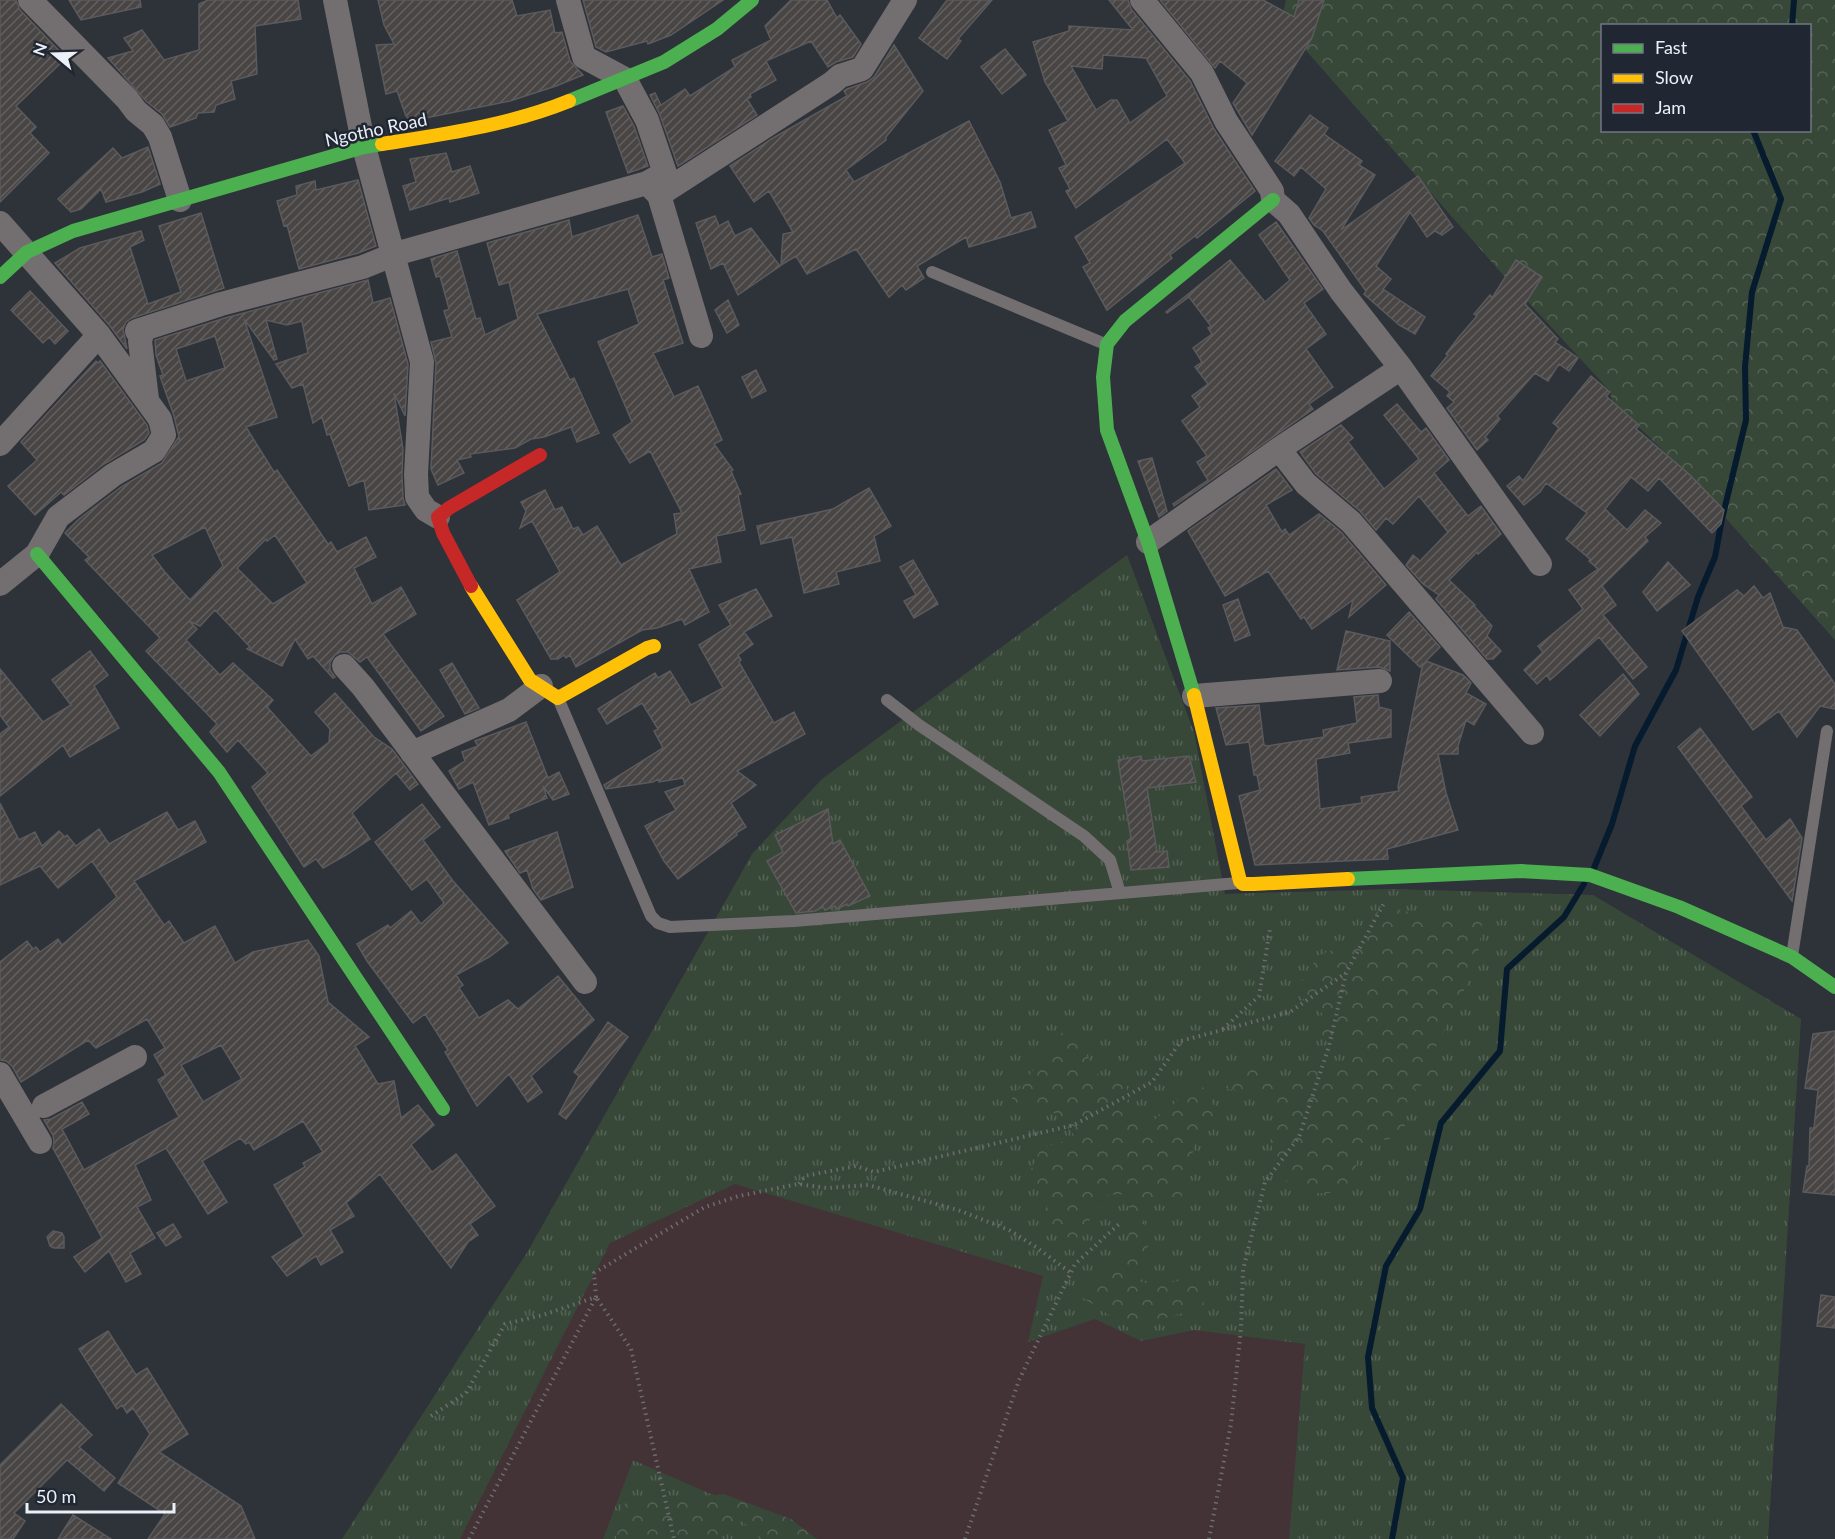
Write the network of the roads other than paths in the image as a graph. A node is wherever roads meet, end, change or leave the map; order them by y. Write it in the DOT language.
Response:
graph roads {
  1 [pos="30,0"];
  2 [pos="335,0"];
  3 [pos="568,0"];
  4 [pos="752,0"];
  5 [pos="905,0"];
  6 [pos="1142,0"];
  7 [pos="625,79"];
  8 [pos="364,147"];
  9 [pos="653,189"];
  10 [pos="180,200"];
  11 [pos="1273,200"];
  12 [pos="0,223"];
  13 [pos="27,252"];
  14 [pos="394,254"];
  15 [pos="932,272"];
  16 [pos="0,277"];
  17 [pos="99,335"];
  18 [pos="701,336"];
  19 [pos="1107,344"];
  20 [pos="1401,368"];
  21 [pos="147,399"];
  22 [pos="0,444"];
  23 [pos="1279,449"];
  24 [pos="540,455"];
  25 [pos="438,517"];
  26 [pos="1148,542"];
  27 [pos="38,554"];
  28 [pos="1540,564"];
  29 [pos="0,584"];
  30 [pos="654,646"];
  31 [pos="344,666"];
  32 [pos="1380,681"];
  33 [pos="550,692"];
  34 [pos="1194,696"];
  35 [pos="887,700"];
  36 [pos="1827,731"];
  37 [pos="1532,733"];
  38 [pos="412,753"];
  39 [pos="1242,882"];
  40 [pos="1120,892"];
  41 [pos="1791,957"];
  42 [pos="585,982"];
  43 [pos="1835,987"];
  44 [pos="135,1057"];
  45 [pos="0,1074"];
  46 [pos="44,1106"];
  47 [pos="443,1109"];
  48 [pos="40,1142"];
  1 -- 10 [label="street"];
  2 -- 8 [label="street"];
  3 -- 7 [label="street"];
  4 -- 7 [label="street, Ngotho Road"];
  5 -- 9 [label="street"];
  6 -- 11 [label="street"];
  7 -- 8 [label="street, Ngotho Road"];
  7 -- 9 [label="street"];
  8 -- 10 [label="street, Ngotho Road"];
  8 -- 14 [label="street"];
  9 -- 14 [label="street"];
  9 -- 18 [label="street"];
  10 -- 13 [label="street, Ngotho Road"];
  11 -- 19 [label="street"];
  11 -- 20 [label="street"];
  12 -- 13 [label="street"];
  13 -- 16 [label="street, Ngotho Road"];
  13 -- 17 [label="street"];
  14 -- 21 [label="street"];
  14 -- 25 [label="street"];
  15 -- 19 [label="lane"];
  17 -- 21 [label="street"];
  17 -- 22 [label="street"];
  19 -- 26 [label="street"];
  20 -- 23 [label="street"];
  20 -- 28 [label="street"];
  21 -- 27 [label="street"];
  23 -- 26 [label="street"];
  23 -- 37 [label="street"];
  24 -- 25 [label="street"];
  25 -- 33 [label="street"];
  26 -- 34 [label="street"];
  27 -- 29 [label="street"];
  27 -- 47 [label="street"];
  30 -- 33 [label="street"];
  31 -- 38 [label="street"];
  32 -- 34 [label="street"];
  33 -- 38 [label="street"];
  33 -- 40 [label="lane"];
  34 -- 39 [label="street"];
  35 -- 40 [label="lane"];
  36 -- 41 [label="lane"];
  38 -- 42 [label="street"];
  39 -- 40 [label="lane"];
  39 -- 41 [label="street"];
  41 -- 43 [label="street"];
  44 -- 46 [label="street"];
  45 -- 48 [label="street"];
}
